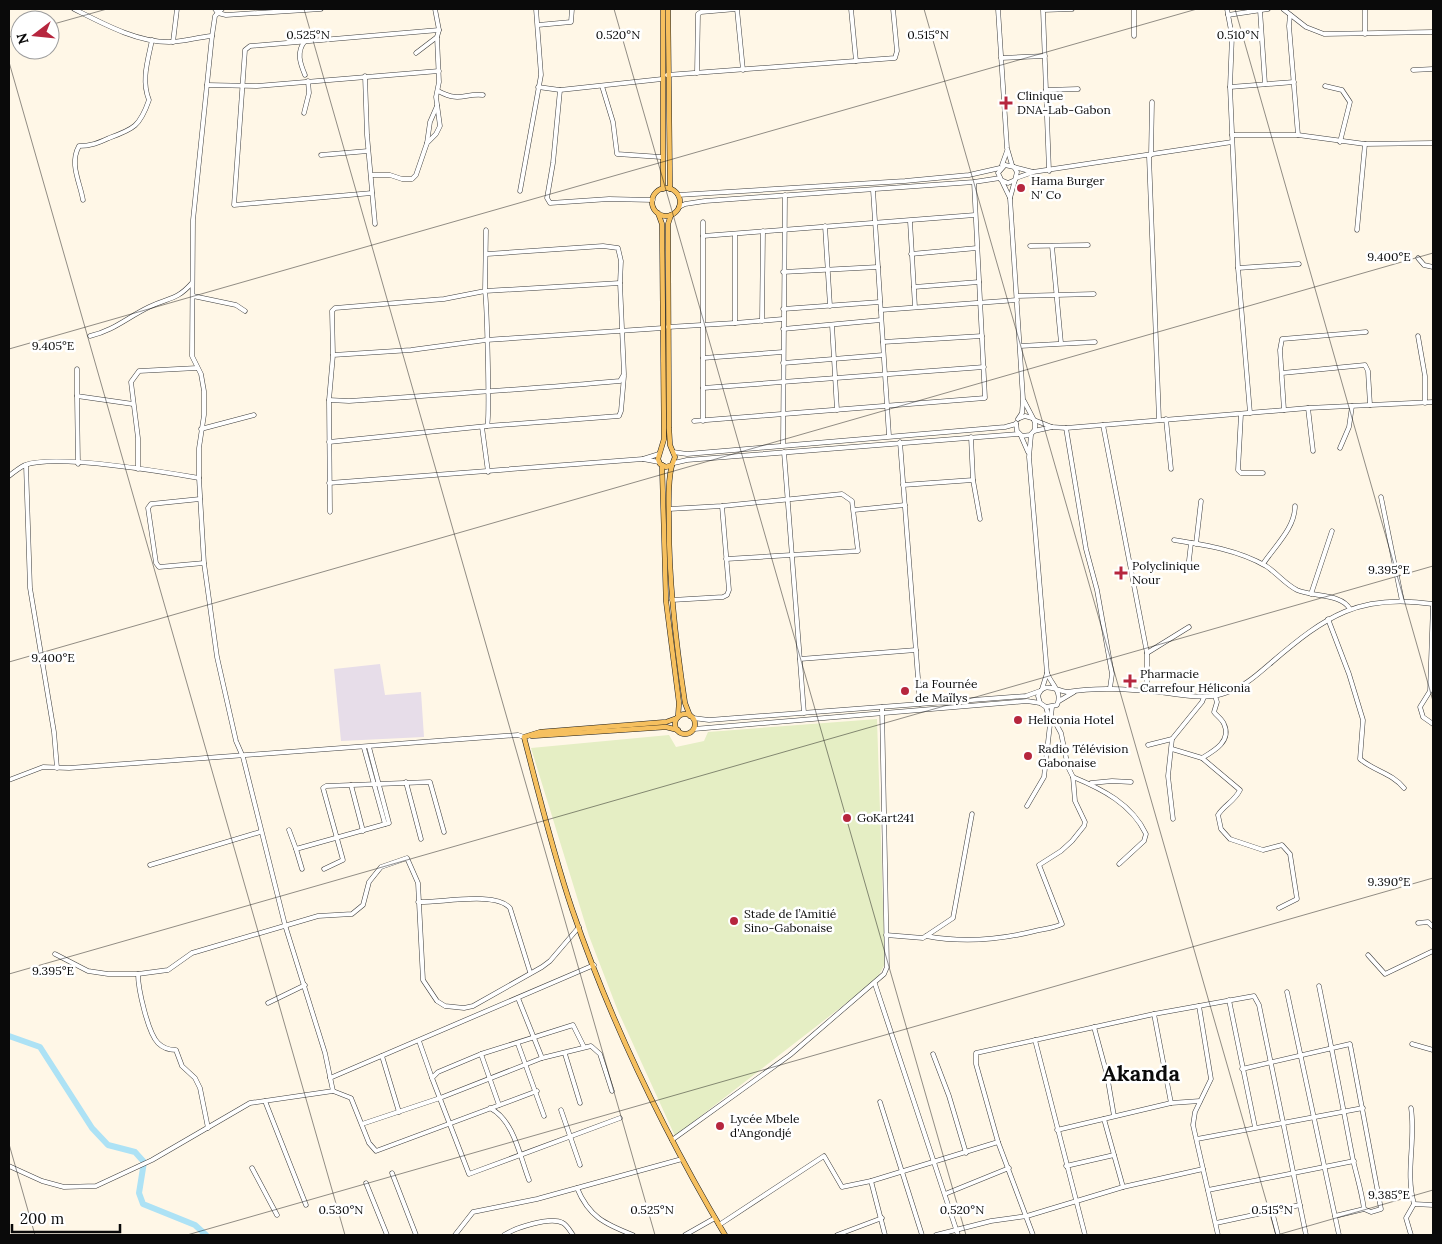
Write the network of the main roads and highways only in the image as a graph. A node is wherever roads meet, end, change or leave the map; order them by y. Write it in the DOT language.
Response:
graph roads {
  1 [pos="663,9"];
  2 [pos="668,9"];
  3 [pos="662,189"];
  4 [pos="670,189"];
  5 [pos="658,212"];
  6 [pos="672,215"];
  7 [pos="666,328"];
  8 [pos="660,452"];
  9 [pos="673,452"];
  10 [pos="660,464"];
  11 [pos="673,464"];
  12 [pos="691,717"];
  13 [pos="677,718"];
  14 [pos="678,730"];
  15 [pos="530,736"];
  16 [pos="725,1235"];
  1 -- 3 [label="main road"];
  2 -- 4 [label="main road"];
  3 -- 4 [label="main road"];
  3 -- 5 [label="main road"];
  4 -- 6 [label="main road"];
  5 -- 6 [label="main road"];
  5 -- 7 [label="main road"];
  6 -- 7 [label="main road"];
  7 -- 8 [label="main road"];
  7 -- 9 [label="main road"];
  8 -- 9 [label="main road"];
  8 -- 10 [label="main road"];
  9 -- 11 [label="main road"];
  10 -- 11 [label="main road"];
  10 -- 13 [label="main road"];
  11 -- 12 [label="main road"];
  12 -- 13 [label="main road"];
  12 -- 14 [label="main road"];
  13 -- 14 [label="main road"];
  13 -- 15 [label="main road"];
  14 -- 15 [label="main road"];
  15 -- 16 [label="main road"];
}
